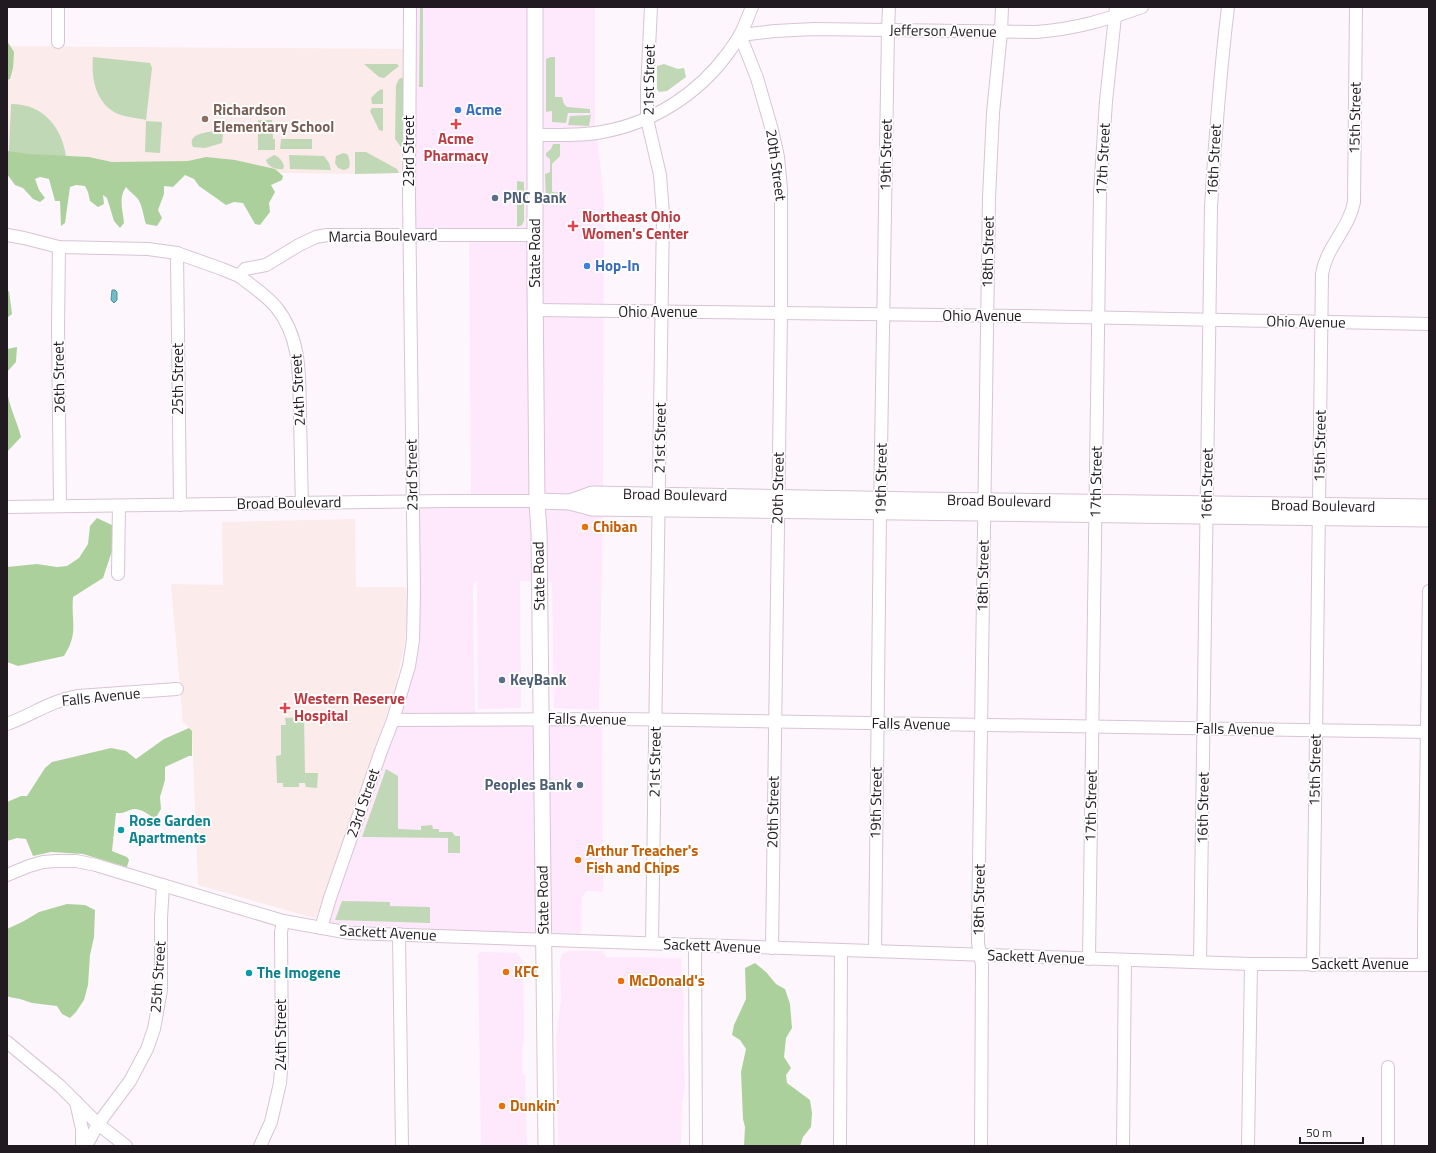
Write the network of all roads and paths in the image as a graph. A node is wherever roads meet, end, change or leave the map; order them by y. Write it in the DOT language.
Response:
graph roads {
  1 [pos="58,7"];
  2 [pos="410,7"];
  3 [pos="535,7"];
  4 [pos="651,7"];
  5 [pos="752,7"];
  6 [pos="889,7"];
  7 [pos="1002,7"];
  8 [pos="1142,7"];
  9 [pos="1228,7"];
  10 [pos="1356,7"];
  11 [pos="1116,12"];
  12 [pos="888,30"];
  13 [pos="1001,32"];
  14 [pos="740,36"];
  15 [pos="58,42"];
  16 [pos="647,119"];
  17 [pos="535,135"];
  18 [pos="7,235"];
  19 [pos="409,235"];
  20 [pos="535,235"];
  21 [pos="59,247"];
  22 [pos="178,253"];
  23 [pos="239,276"];
  24 [pos="535,310"];
  25 [pos="662,312"];
  26 [pos="781,314"];
  27 [pos="884,315"];
  28 [pos="987,317"];
  29 [pos="1099,319"];
  30 [pos="1210,320"];
  31 [pos="1322,321"];
  32 [pos="1429,324"];
  33 [pos="537,501"];
  34 [pos="413,502"];
  35 [pos="659,502"];
  36 [pos="302,503"];
  37 [pos="778,503"];
  38 [pos="880,505"];
  39 [pos="60,506"];
  40 [pos="119,506"];
  41 [pos="180,506"];
  42 [pos="7,507"];
  43 [pos="984,507"];
  44 [pos="1429,507"];
  45 [pos="1095,509"];
  46 [pos="1207,510"];
  47 [pos="1318,512"];
  48 [pos="1429,519"];
  49 [pos="118,574"];
  50 [pos="1429,591"];
  51 [pos="177,689"];
  52 [pos="541,719"];
  53 [pos="393,720"];
  54 [pos="656,720"];
  55 [pos="775,723"];
  56 [pos="7,724"];
  57 [pos="877,724"];
  58 [pos="980,725"];
  59 [pos="1092,728"];
  60 [pos="1203,729"];
  61 [pos="1315,730"];
  62 [pos="1428,732"];
  63 [pos="7,875"];
  64 [pos="162,885"];
  65 [pos="283,921"];
  66 [pos="321,928"];
  67 [pos="399,934"];
  68 [pos="544,940"];
  69 [pos="652,943"];
  70 [pos="695,945"];
  71 [pos="772,948"];
  72 [pos="841,950"];
  73 [pos="875,951"];
  74 [pos="980,955"];
  75 [pos="1089,959"];
  76 [pos="1125,960"];
  77 [pos="1200,962"];
  78 [pos="1251,964"];
  79 [pos="1313,964"];
  80 [pos="1427,964"];
  81 [pos="7,1042"];
  82 [pos="1388,1067"];
  83 [pos="76,1101"];
  84 [pos="98,1124"];
  85 [pos="82,1146"];
  86 [pos="86,1146"];
  87 [pos="126,1146"];
  88 [pos="260,1146"];
  89 [pos="402,1146"];
  90 [pos="546,1146"];
  91 [pos="696,1146"];
  92 [pos="840,1146"];
  93 [pos="981,1146"];
  94 [pos="1123,1146"];
  95 [pos="1248,1146"];
  96 [pos="1388,1146"];
  1 -- 15 [label="street"];
  2 -- 19 [label="street, 23rd Street"];
  3 -- 17 [label="main road, State Road"];
  4 -- 16 [label="street, 21st Street"];
  5 -- 14 [label="street"];
  6 -- 12 [label="street, 19th Street"];
  7 -- 13 [label="street, 18th Street"];
  8 -- 11 [label="street, Jefferson Avenue"];
  9 -- 30 [label="street, 16th Street"];
  10 -- 31 [label="street, 15th Street"];
  11 -- 13 [label="street, Jefferson Avenue"];
  11 -- 29 [label="street, 17th Street"];
  12 -- 13 [label="street, Jefferson Avenue"];
  12 -- 14 [label="street, Jefferson Avenue"];
  12 -- 27 [label="street, 19th Street"];
  13 -- 28 [label="street, 18th Street"];
  14 -- 16 [label="street"];
  14 -- 26 [label="street, 20th Street"];
  16 -- 17 [label="street"];
  16 -- 25 [label="street, 21st Street"];
  17 -- 20 [label="main road, State Road"];
  18 -- 21 [label="street"];
  19 -- 20 [label="street, Marcia Boulevard"];
  19 -- 23 [label="street, Marcia Boulevard"];
  19 -- 34 [label="street, 23rd Street"];
  20 -- 24 [label="main road, State Road"];
  21 -- 22 [label="street"];
  21 -- 39 [label="street, 26th Street"];
  22 -- 23 [label="street"];
  22 -- 41 [label="street, 25th Street"];
  23 -- 36 [label="street, 24th Street"];
  24 -- 25 [label="street, Ohio Avenue"];
  24 -- 33 [label="main road, State Road"];
  25 -- 26 [label="street, Ohio Avenue"];
  25 -- 35 [label="street, 21st Street"];
  26 -- 27 [label="street, Ohio Avenue"];
  26 -- 37 [label="street, 20th Street"];
  27 -- 28 [label="street, Ohio Avenue"];
  27 -- 38 [label="street, 19th Street"];
  28 -- 29 [label="street, Ohio Avenue"];
  28 -- 43 [label="street, 18th Street"];
  29 -- 30 [label="street, Ohio Avenue"];
  29 -- 45 [label="street, 17th Street"];
  30 -- 31 [label="street, Ohio Avenue"];
  30 -- 46 [label="street, 16th Street"];
  31 -- 32 [label="street, Ohio Avenue"];
  31 -- 47 [label="street, 15th Street"];
  33 -- 34 [label="street, Broad Boulevard"];
  33 -- 35 [label="main road, Broad Boulevard"];
  33 -- 52 [label="main road, State Road"];
  34 -- 36 [label="street, Broad Boulevard"];
  34 -- 53 [label="street, 23rd Street"];
  35 -- 37 [label="main road, Broad Boulevard"];
  35 -- 54 [label="street, 21st Street"];
  36 -- 41 [label="street, Broad Boulevard"];
  37 -- 38 [label="main road, Broad Boulevard"];
  37 -- 55 [label="street, 20th Street"];
  38 -- 43 [label="main road, Broad Boulevard"];
  38 -- 57 [label="street, 19th Street"];
  39 -- 40 [label="street, Broad Boulevard"];
  39 -- 42 [label="street, Broad Boulevard"];
  40 -- 41 [label="street, Broad Boulevard"];
  40 -- 49 [label="street"];
  43 -- 45 [label="main road, Broad Boulevard"];
  43 -- 58 [label="street, 18th Street"];
  44 -- 47 [label="main road, Broad Boulevard"];
  45 -- 46 [label="main road, Broad Boulevard"];
  45 -- 59 [label="street, 17th Street"];
  46 -- 47 [label="main road, Broad Boulevard"];
  46 -- 60 [label="street, 16th Street"];
  47 -- 48 [label="main road, Broad Boulevard"];
  47 -- 61 [label="street, 15th Street"];
  50 -- 62 [label="street"];
  51 -- 56 [label="street, Falls Avenue"];
  52 -- 53 [label="street, Falls Avenue"];
  52 -- 54 [label="street, Falls Avenue"];
  52 -- 68 [label="main road, State Road"];
  53 -- 66 [label="street, 23rd Street"];
  54 -- 55 [label="street, Falls Avenue"];
  54 -- 69 [label="street, 21st Street"];
  55 -- 57 [label="street, Falls Avenue"];
  55 -- 71 [label="street, 20th Street"];
  57 -- 58 [label="street, Falls Avenue"];
  57 -- 73 [label="street, 19th Street"];
  58 -- 59 [label="street, Falls Avenue"];
  58 -- 74 [label="street, 18th Street"];
  59 -- 60 [label="street, Falls Avenue"];
  59 -- 75 [label="street, 17th Street"];
  60 -- 61 [label="street, Falls Avenue"];
  60 -- 77 [label="street, 16th Street"];
  61 -- 62 [label="street, Falls Avenue"];
  61 -- 79 [label="street, 15th Street"];
  62 -- 80 [label="street"];
  63 -- 64 [label="street, Sackett Avenue"];
  64 -- 65 [label="street, Sackett Avenue"];
  64 -- 84 [label="street, 25th Street"];
  65 -- 66 [label="street, Sackett Avenue"];
  65 -- 88 [label="street, 24th Street"];
  66 -- 67 [label="street, Sackett Avenue"];
  67 -- 68 [label="street, Sackett Avenue"];
  67 -- 89 [label="street"];
  68 -- 69 [label="street, Sackett Avenue"];
  68 -- 90 [label="main road, State Road"];
  69 -- 70 [label="street, Sackett Avenue"];
  70 -- 71 [label="street, Sackett Avenue"];
  70 -- 91 [label="street"];
  71 -- 72 [label="street, Sackett Avenue"];
  72 -- 73 [label="street, Sackett Avenue"];
  72 -- 92 [label="street"];
  73 -- 74 [label="street, Sackett Avenue"];
  74 -- 75 [label="street, Sackett Avenue"];
  74 -- 93 [label="street, 18th Street"];
  75 -- 76 [label="street, Sackett Avenue"];
  76 -- 77 [label="street, Sackett Avenue"];
  76 -- 94 [label="street"];
  77 -- 78 [label="street, Sackett Avenue"];
  78 -- 79 [label="street, Sackett Avenue"];
  78 -- 95 [label="street"];
  79 -- 80 [label="street, Sackett Avenue"];
  81 -- 83 [label="street"];
  82 -- 96 [label="street"];
  83 -- 84 [label="street"];
  83 -- 85 [label="street"];
  84 -- 86 [label="street, 25th Street"];
  84 -- 87 [label="street"];
}
